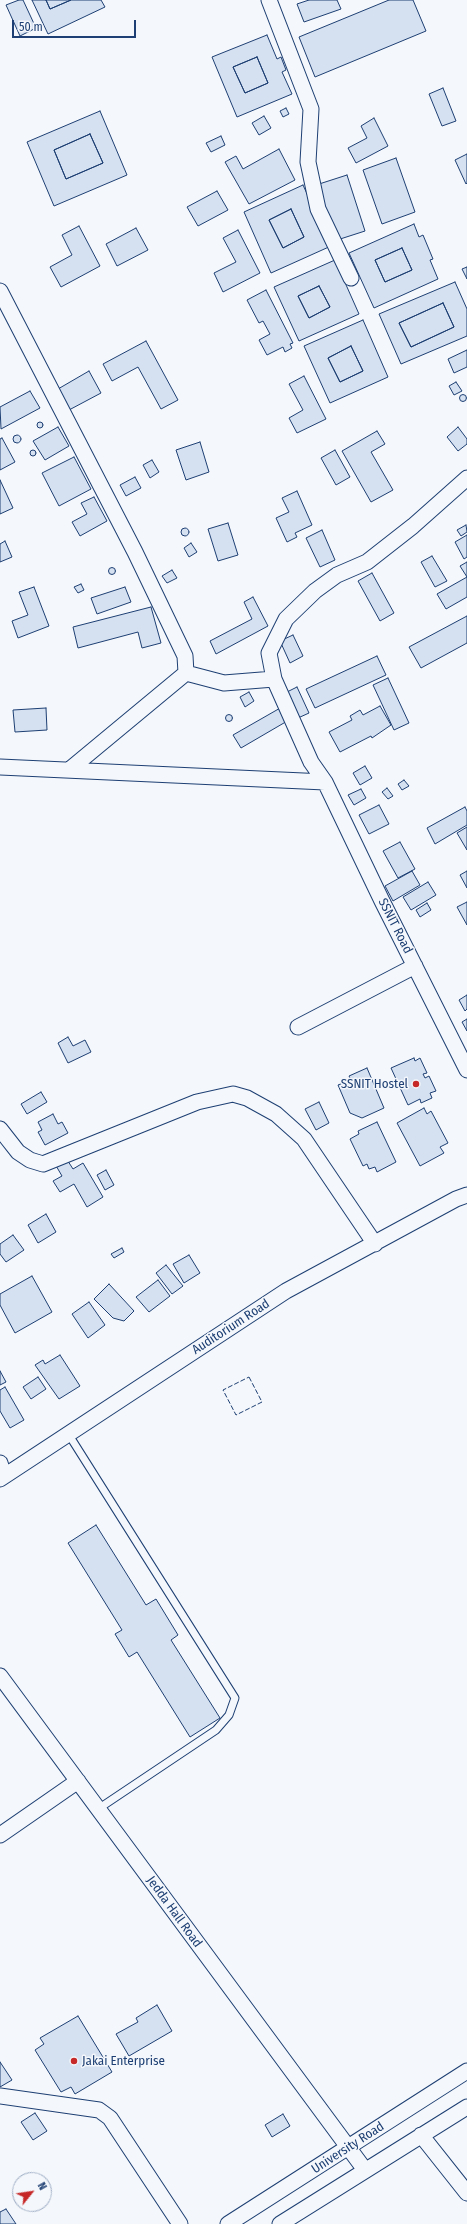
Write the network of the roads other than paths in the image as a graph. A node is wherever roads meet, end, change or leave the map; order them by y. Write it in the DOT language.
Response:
graph roads {
  1 [pos="270,0"];
  2 [pos="351,278"];
  3 [pos="0,291"];
  4 [pos="467,478"];
  5 [pos="186,673"];
  6 [pos="274,679"];
  7 [pos="0,767"];
  8 [pos="69,770"];
  9 [pos="325,782"];
  10 [pos="415,966"];
  11 [pos="298,1027"];
  12 [pos="467,1070"];
  13 [pos="0,1129"];
  14 [pos="467,1195"];
  15 [pos="375,1244"];
  16 [pos="69,1435"];
  17 [pos="1,1473"];
  18 [pos="0,1676"];
  19 [pos="78,1781"];
  20 [pos="98,1809"];
  21 [pos="0,1835"];
  22 [pos="467,2071"];
  23 [pos="0,2096"];
  24 [pos="467,2107"];
  25 [pos="421,2135"];
  26 [pos="348,2148"];
  27 [pos="365,2170"];
  28 [pos="467,2193"];
  29 [pos="180,2224"];
  30 [pos="228,2224"];
  31 [pos="280,2224"];
  1 -- 2 [label="street"];
  3 -- 5 [label="street"];
  4 -- 6 [label="street, SSNIT Road"];
  5 -- 6 [label="street"];
  5 -- 8 [label="street"];
  6 -- 9 [label="street, SSNIT Road"];
  7 -- 8 [label="street"];
  8 -- 9 [label="street"];
  9 -- 10 [label="street, SSNIT Road"];
  10 -- 11 [label="street"];
  10 -- 12 [label="street, SSNIT Road"];
  13 -- 15 [label="street"];
  14 -- 15 [label="street, Auditorium Road"];
  15 -- 16 [label="street, Auditorium Road"];
  16 -- 17 [label="street, Auditorium Road"];
  16 -- 20 [label="lane"];
  18 -- 19 [label="street, Jedda Hall Road"];
  19 -- 20 [label="street, Jedda Hall Road"];
  19 -- 21 [label="street"];
  20 -- 26 [label="street, Jedda Hall Road"];
  22 -- 26 [label="street, University Road"];
  23 -- 29 [label="street"];
  24 -- 25 [label="street"];
  25 -- 27 [label="street"];
  25 -- 28 [label="street"];
  26 -- 27 [label="street, Jedda Hall Road"];
  26 -- 30 [label="street, University Road"];
  27 -- 31 [label="street"];
}
